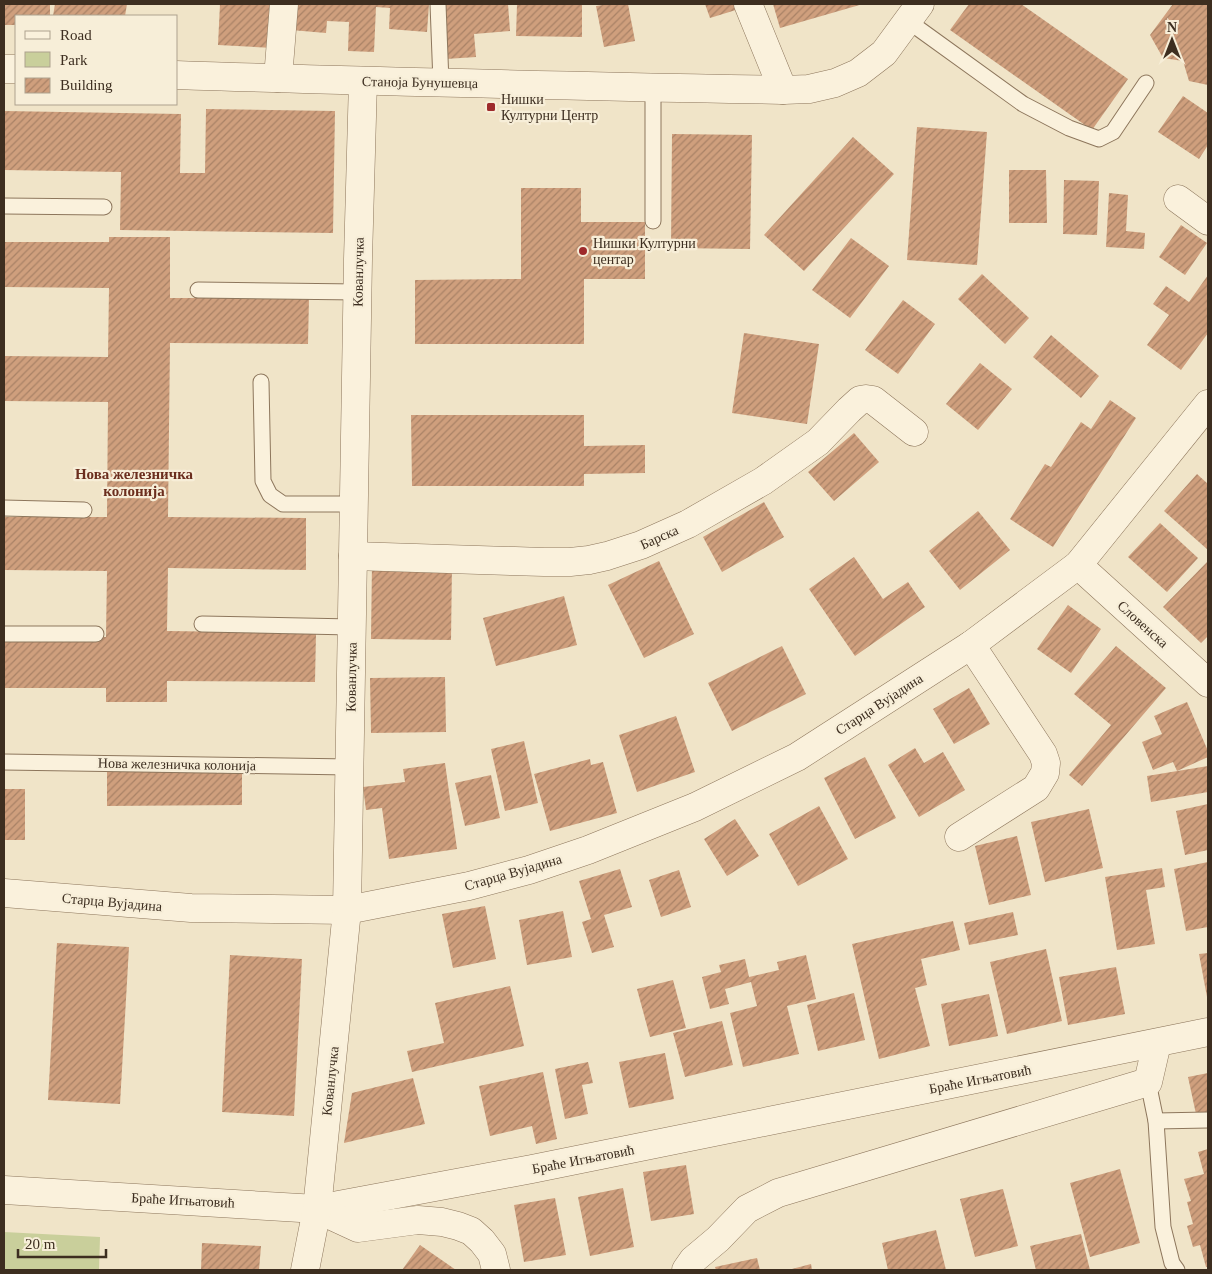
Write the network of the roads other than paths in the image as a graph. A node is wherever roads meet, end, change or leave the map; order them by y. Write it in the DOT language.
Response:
graph roads {
  1 [pos="284,4"];
  2 [pos="438,4"];
  3 [pos="748,4"];
  4 [pos="914,12"];
  5 [pos="178,75"];
  6 [pos="278,78"];
  7 [pos="363,81"];
  8 [pos="441,83"];
  9 [pos="1146,83"];
  10 [pos="653,87"];
  11 [pos="783,90"];
  12 [pos="1178,199"];
  13 [pos="4,206"];
  14 [pos="104,208"];
  15 [pos="653,220"];
  16 [pos="1208,221"];
  17 [pos="198,290"];
  18 [pos="358,292"];
  19 [pos="261,382"];
  20 [pos="1208,404"];
  21 [pos="914,432"];
  22 [pos="354,504"];
  23 [pos="4,508"];
  24 [pos="84,510"];
  25 [pos="353,556"];
  26 [pos="1078,565"];
  27 [pos="202,624"];
  28 [pos="352,627"];
  29 [pos="4,634"];
  30 [pos="96,634"];
  31 [pos="971,645"];
  32 [pos="1208,684"];
  33 [pos="4,762"];
  34 [pos="350,767"];
  35 [pos="959,837"];
  36 [pos="4,893"];
  37 [pos="347,910"];
  38 [pos="1208,1032"];
  39 [pos="1157,1043"];
  40 [pos="1148,1082"];
  41 [pos="1208,1120"];
  42 [pos="1156,1121"];
  43 [pos="4,1190"];
  44 [pos="317,1209"];
  45 [pos="305,1270"];
  46 [pos="496,1270"];
  47 [pos="686,1270"];
  48 [pos="1177,1270"];
  1 -- 6 [label="street"];
  2 -- 8 [label="lane"];
  3 -- 11 [label="street"];
  4 -- 9 [label="lane"];
  4 -- 11 [label="street, Станоја Бунушевца"];
  5 -- 6 [label="street, Станоја Бунушевца"];
  6 -- 7 [label="street, Станоја Бунушевца"];
  7 -- 8 [label="street, Станоја Бунушевца"];
  7 -- 18 [label="street, Кованлучка"];
  8 -- 10 [label="street, Станоја Бунушевца"];
  10 -- 11 [label="street, Станоја Бунушевца"];
  10 -- 15 [label="lane"];
  12 -- 16 [label="street"];
  13 -- 14 [label="lane"];
  17 -- 18 [label="lane"];
  18 -- 22 [label="street, Кованлучка"];
  19 -- 22 [label="lane"];
  20 -- 26 [label="street, Старца Вујадина"];
  21 -- 25 [label="street, Барска"];
  22 -- 25 [label="street, Кованлучка"];
  23 -- 24 [label="lane"];
  25 -- 28 [label="street, Кованлучка"];
  26 -- 31 [label="street, Старца Вујадина"];
  26 -- 32 [label="street, Словенска"];
  27 -- 28 [label="lane"];
  28 -- 34 [label="street, Кованлучка"];
  29 -- 30 [label="lane"];
  31 -- 35 [label="street"];
  31 -- 37 [label="street, Старца Вујадина"];
  33 -- 34 [label="lane, Нова железничка колонија"];
  34 -- 37 [label="street, Кованлучка"];
  36 -- 37 [label="street, Старца Вујадина"];
  37 -- 44 [label="street, Кованлучка"];
  38 -- 39 [label="street, Браће Игњатовић"];
  39 -- 40 [label="street"];
  39 -- 44 [label="street, Браће Игњатовић"];
  40 -- 42 [label="lane"];
  40 -- 47 [label="street"];
  41 -- 42 [label="lane"];
  42 -- 48 [label="lane"];
  43 -- 44 [label="street, Браће Игњатовић"];
  44 -- 45 [label="street, Кованлучка"];
  44 -- 46 [label="street"];
}
